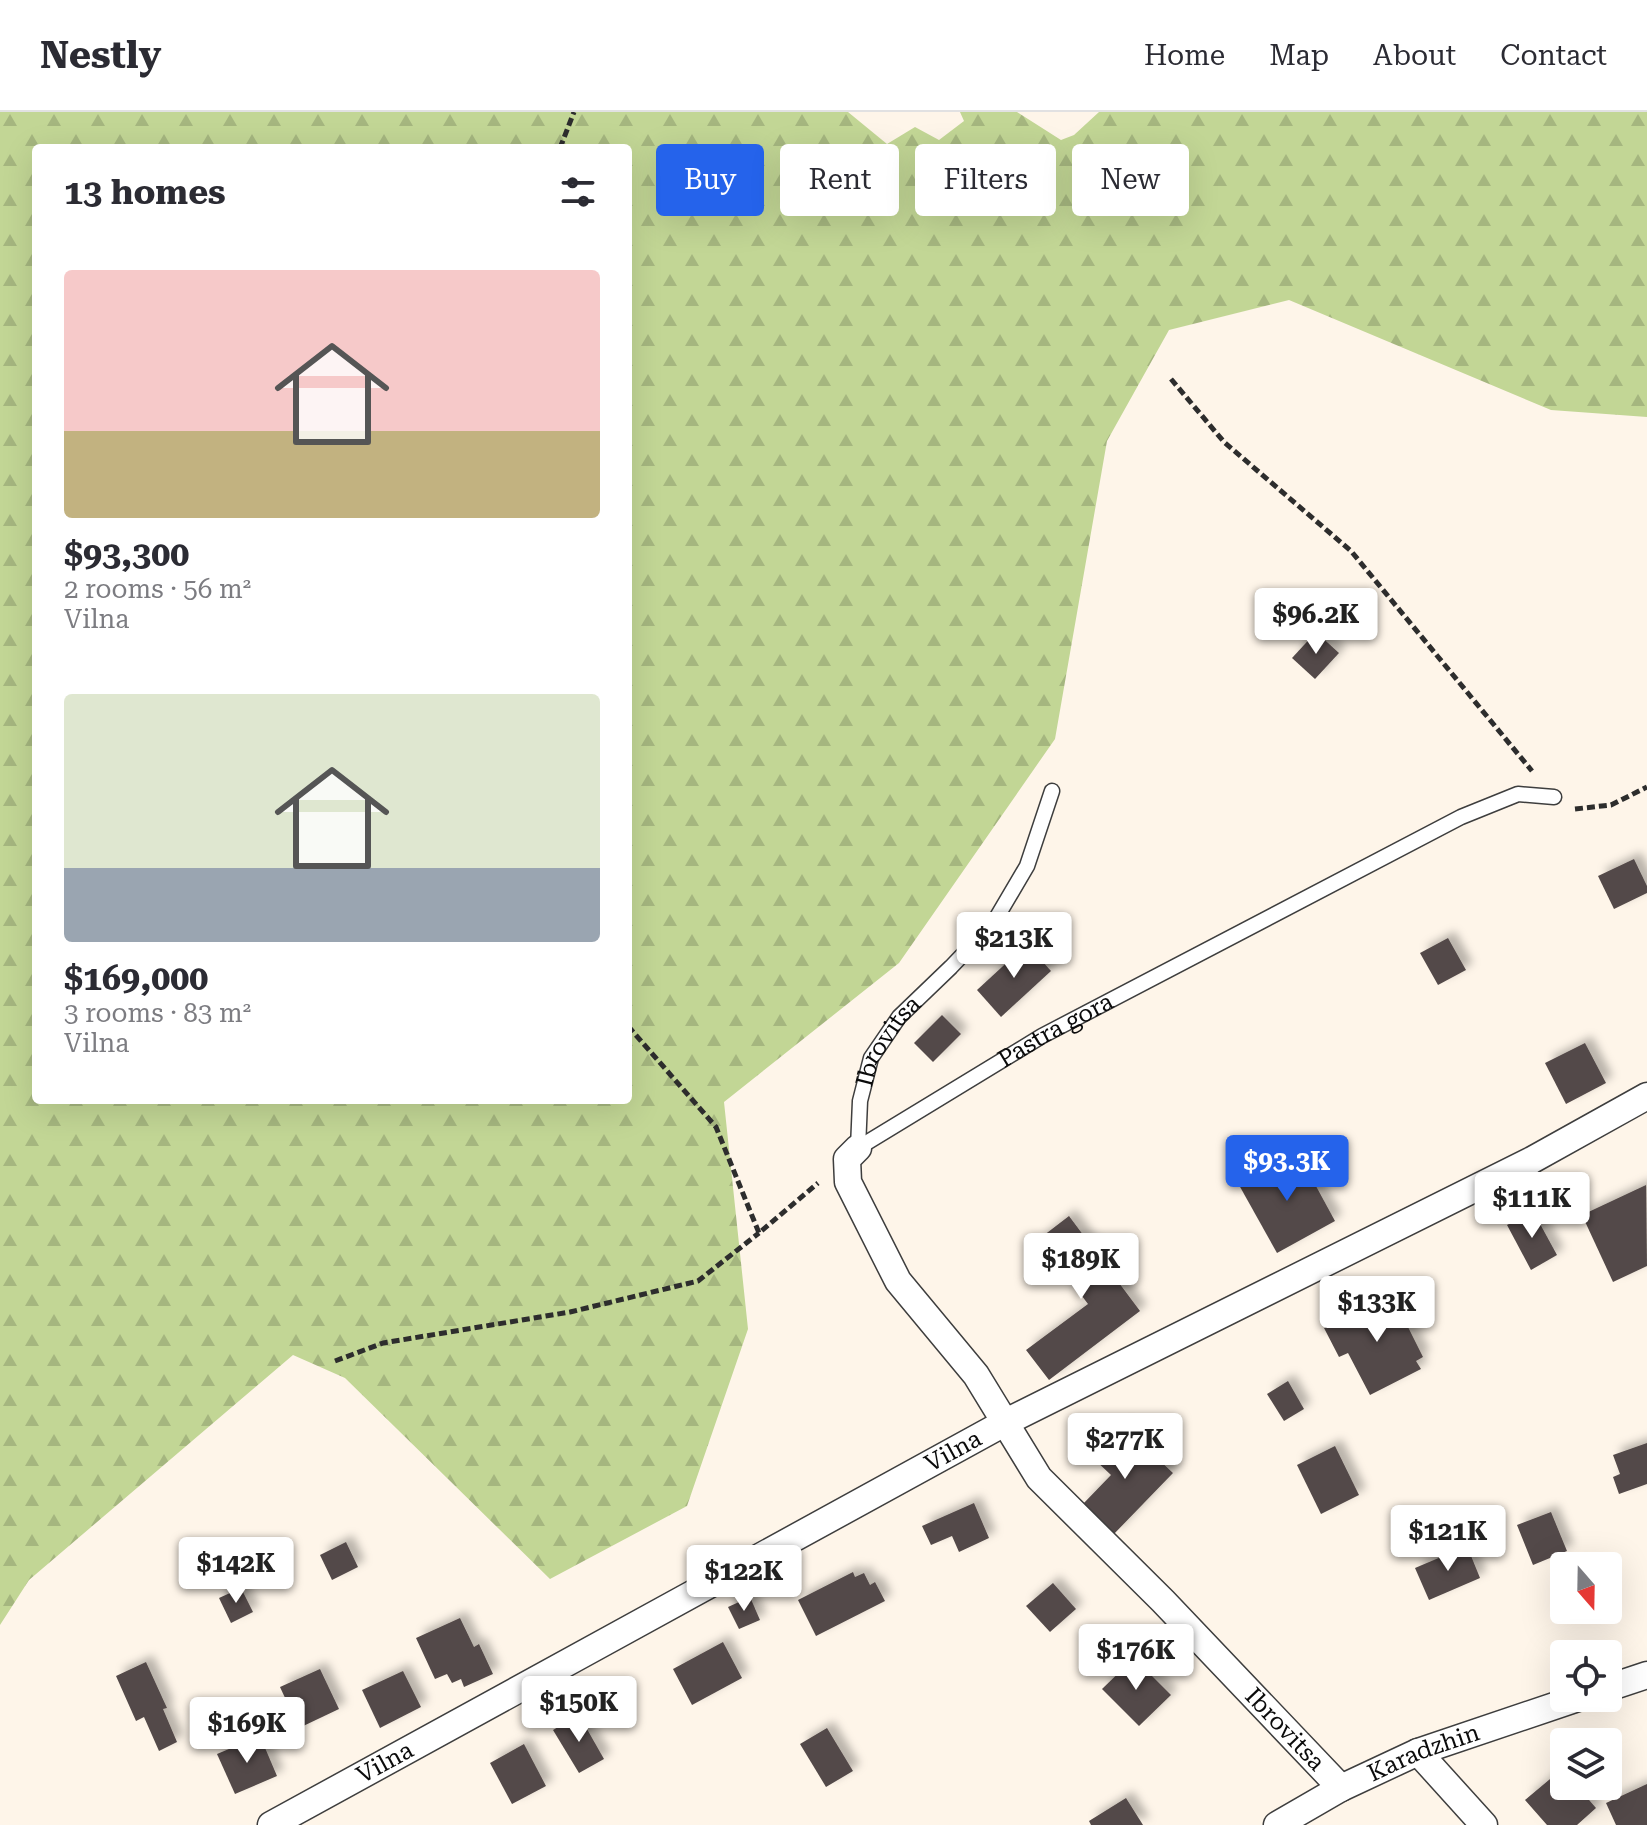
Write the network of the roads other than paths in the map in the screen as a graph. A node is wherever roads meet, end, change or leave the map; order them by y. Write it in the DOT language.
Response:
graph roads {
  1 [pos="1052,791"];
  2 [pos="1554,797"];
  3 [pos="1647,1096"];
  4 [pos="858,1148"];
  5 [pos="1006,1422"];
  6 [pos="1647,1675"];
  7 [pos="1622,1683"];
  8 [pos="1550,1707"];
  9 [pos="1418,1752"];
  10 [pos="1341,1788"];
  11 [pos="271,1825"];
  12 [pos="1277,1825"];
  13 [pos="1484,1825"];
  1 -- 4 [label="lane, Ibrovitsa"];
  2 -- 4 [label="lane, Pastra gora"];
  3 -- 5 [label="street, Vilna"];
  4 -- 5 [label="street"];
  5 -- 10 [label="street, Ibrovitsa"];
  5 -- 11 [label="street, Vilna"];
  6 -- 7 [label="street"];
  8 -- 9 [label="street, Karadzhin"];
  9 -- 10 [label="street, Karadzhin"];
  9 -- 13 [label="street"];
  10 -- 12 [label="street, Karadzhin"];
}
